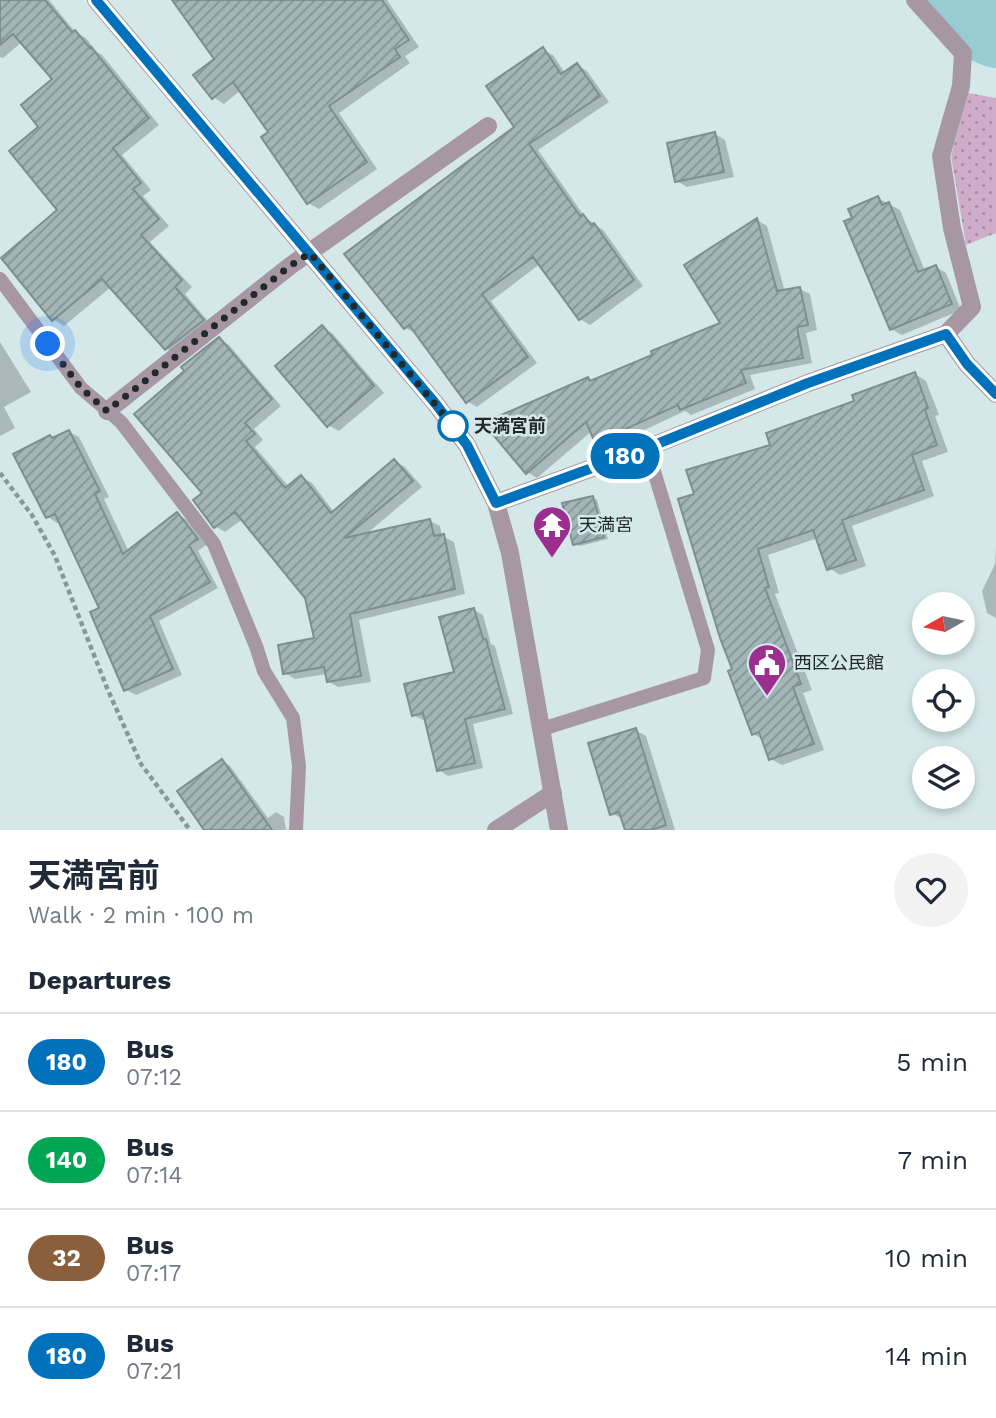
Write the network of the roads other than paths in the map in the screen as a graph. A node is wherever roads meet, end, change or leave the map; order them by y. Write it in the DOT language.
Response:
graph roads {
  1 [pos="96,0"];
  2 [pos="915,0"];
  3 [pos="488,126"];
  4 [pos="310,253"];
  5 [pos="0,279"];
  6 [pos="946,334"];
  7 [pos="996,394"];
  8 [pos="107,411"];
  9 [pos="647,448"];
  10 [pos="496,503"];
  11 [pos="541,729"];
  12 [pos="553,793"];
  13 [pos="296,830"];
  14 [pos="496,830"];
  15 [pos="559,830"];
  1 -- 4 [label="street"];
  2 -- 6 [label="street"];
  3 -- 4 [label="street"];
  4 -- 8 [label="street"];
  4 -- 10 [label="street"];
  5 -- 8 [label="lane"];
  6 -- 7 [label="street"];
  6 -- 9 [label="street"];
  8 -- 13 [label="lane"];
  9 -- 10 [label="street"];
  9 -- 11 [label="lane"];
  10 -- 11 [label="street"];
  11 -- 12 [label="street"];
  12 -- 14 [label="street"];
  12 -- 15 [label="street"];
}
